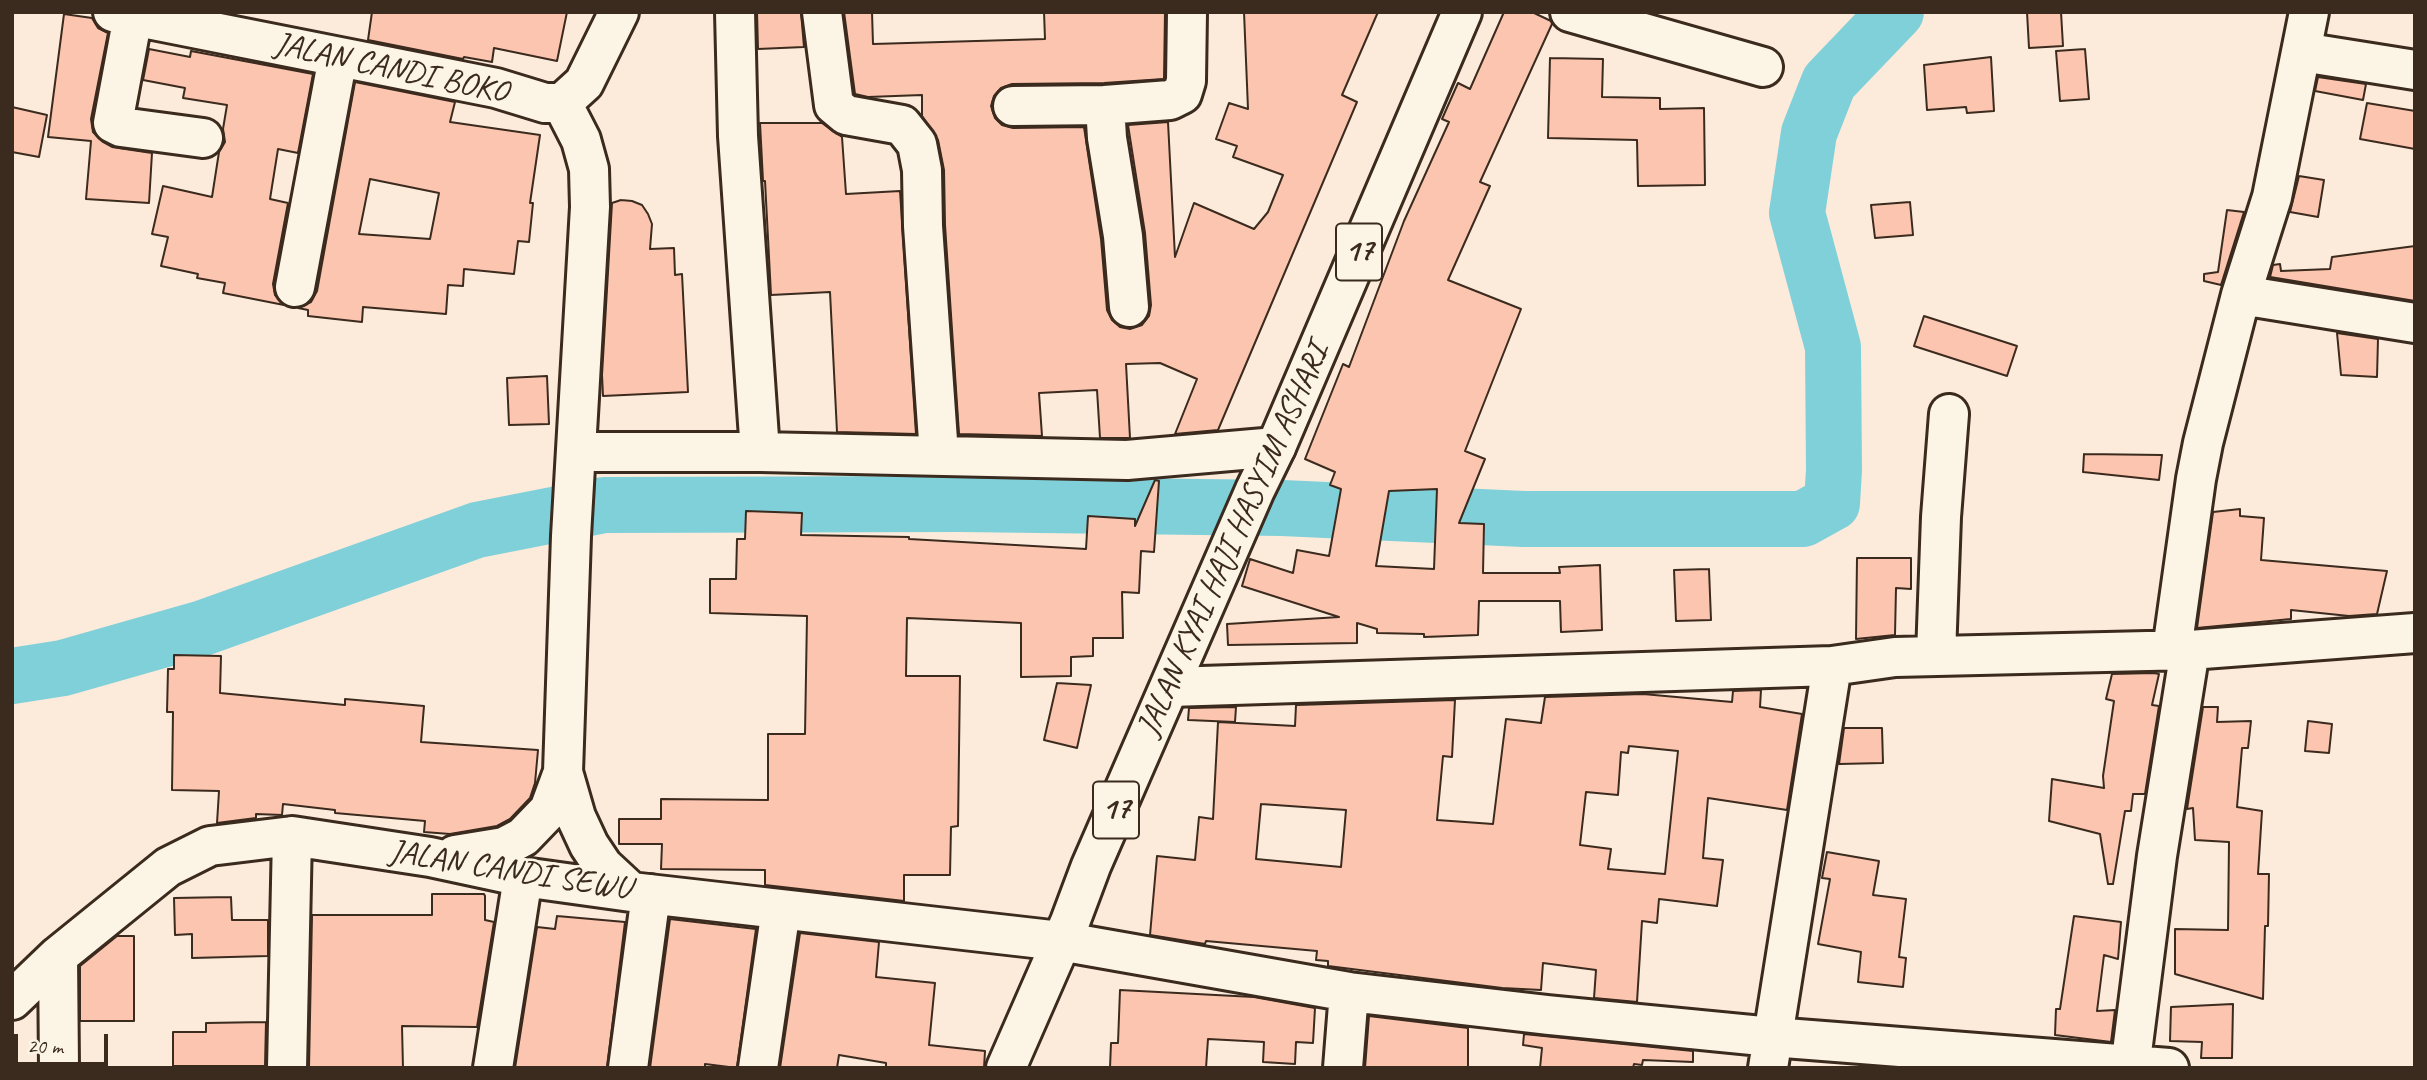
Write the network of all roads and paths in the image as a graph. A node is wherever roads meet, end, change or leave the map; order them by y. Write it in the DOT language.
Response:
graph roads {
  1 [pos="620,12"];
  2 [pos="735,12"];
  3 [pos="822,12"];
  4 [pos="1187,12"];
  5 [pos="1462,12"];
  6 [pos="1570,12"];
  7 [pos="2309,12"];
  8 [pos="123,14"];
  9 [pos="188,20"];
  10 [pos="2302,52"];
  11 [pos="338,57"];
  12 [pos="1763,67"];
  13 [pos="2415,70"];
  14 [pos="562,103"];
  15 [pos="1105,105"];
  16 [pos="1013,106"];
  17 [pos="203,138"];
  18 [pos="295,287"];
  19 [pos="2241,295"];
  20 [pos="1129,307"];
  21 [pos="2415,323"];
  22 [pos="1949,414"];
  23 [pos="1276,447"];
  24 [pos="760,452"];
  25 [pos="939,455"];
  26 [pos="576,467"];
  27 [pos="2415,633"];
  28 [pos="2181,650"];
  29 [pos="1936,655"];
  30 [pos="1832,666"];
  31 [pos="1170,687"];
  32 [pos="563,772"];
  33 [pos="292,836"];
  34 [pos="430,857"];
  35 [pos="523,877"];
  36 [pos="641,893"];
  37 [pos="781,909"];
  38 [pos="1060,942"];
  39 [pos="58,956"];
  40 [pos="1349,992"];
  41 [pos="12,1000"];
  42 [pos="1770,1052"];
  43 [pos="2130,1067"];
  44 [pos="59,1068"];
  45 [pos="287,1068"];
  46 [pos="493,1068"];
  47 [pos="628,1068"];
  48 [pos="758,1068"];
  49 [pos="1006,1068"];
  50 [pos="1342,1068"];
  51 [pos="2169,1068"];
  1 -- 14 [label="main road"];
  2 -- 24 [label="main road"];
  3 -- 25 [label="main road"];
  4 -- 15 [label="main road"];
  5 -- 23 [label="main road, JALAN KYAI HAJI HASYIM ASHARI / 17"];
  6 -- 12 [label="main road"];
  7 -- 10 [label="main road"];
  8 -- 9 [label="main road, JALAN CANDI BOKO"];
  8 -- 17 [label="main road"];
  9 -- 11 [label="main road, JALAN CANDI BOKO"];
  10 -- 13 [label="main road"];
  10 -- 19 [label="main road"];
  11 -- 14 [label="main road, JALAN CANDI BOKO"];
  11 -- 18 [label="main road"];
  14 -- 26 [label="main road"];
  15 -- 16 [label="main road"];
  15 -- 20 [label="main road"];
  19 -- 21 [label="main road"];
  19 -- 28 [label="main road"];
  22 -- 29 [label="main road"];
  23 -- 25 [label="main road"];
  23 -- 31 [label="main road, JALAN KYAI HAJI HASYIM ASHARI / 17"];
  24 -- 25 [label="main road"];
  24 -- 26 [label="main road"];
  26 -- 32 [label="main road"];
  27 -- 28 [label="main road"];
  28 -- 29 [label="main road"];
  28 -- 43 [label="main road"];
  29 -- 30 [label="main road"];
  30 -- 31 [label="main road"];
  30 -- 42 [label="main road"];
  31 -- 38 [label="main road, JALAN KYAI HAJI HASYIM ASHARI / 17"];
  32 -- 34 [label="main road"];
  32 -- 36 [label="main road"];
  33 -- 34 [label="main road, JALAN CANDI SEWU"];
  33 -- 39 [label="main road, JALAN CANDI SEWU"];
  33 -- 45 [label="main road"];
  34 -- 35 [label="main road, JALAN CANDI SEWU"];
  35 -- 36 [label="main road, JALAN CANDI SEWU"];
  35 -- 46 [label="main road"];
  36 -- 37 [label="main road, JALAN CANDI SEWU"];
  36 -- 47 [label="main road"];
  37 -- 38 [label="main road, JALAN CANDI SEWU"];
  37 -- 48 [label="main road"];
  38 -- 40 [label="main road, JALAN CANDI SEWU"];
  38 -- 49 [label="main road, JALAN KYAI HAJI HASYIM ASHARI / 17"];
  39 -- 41 [label="main road, JALAN CANDI SEWU"];
  39 -- 44 [label="main road"];
  40 -- 42 [label="main road, JALAN CANDI SEWU"];
  40 -- 50 [label="main road"];
  42 -- 43 [label="main road, JALAN CANDI SEWU"];
  43 -- 51 [label="main road, JALAN CANDI SEWU"];
}
